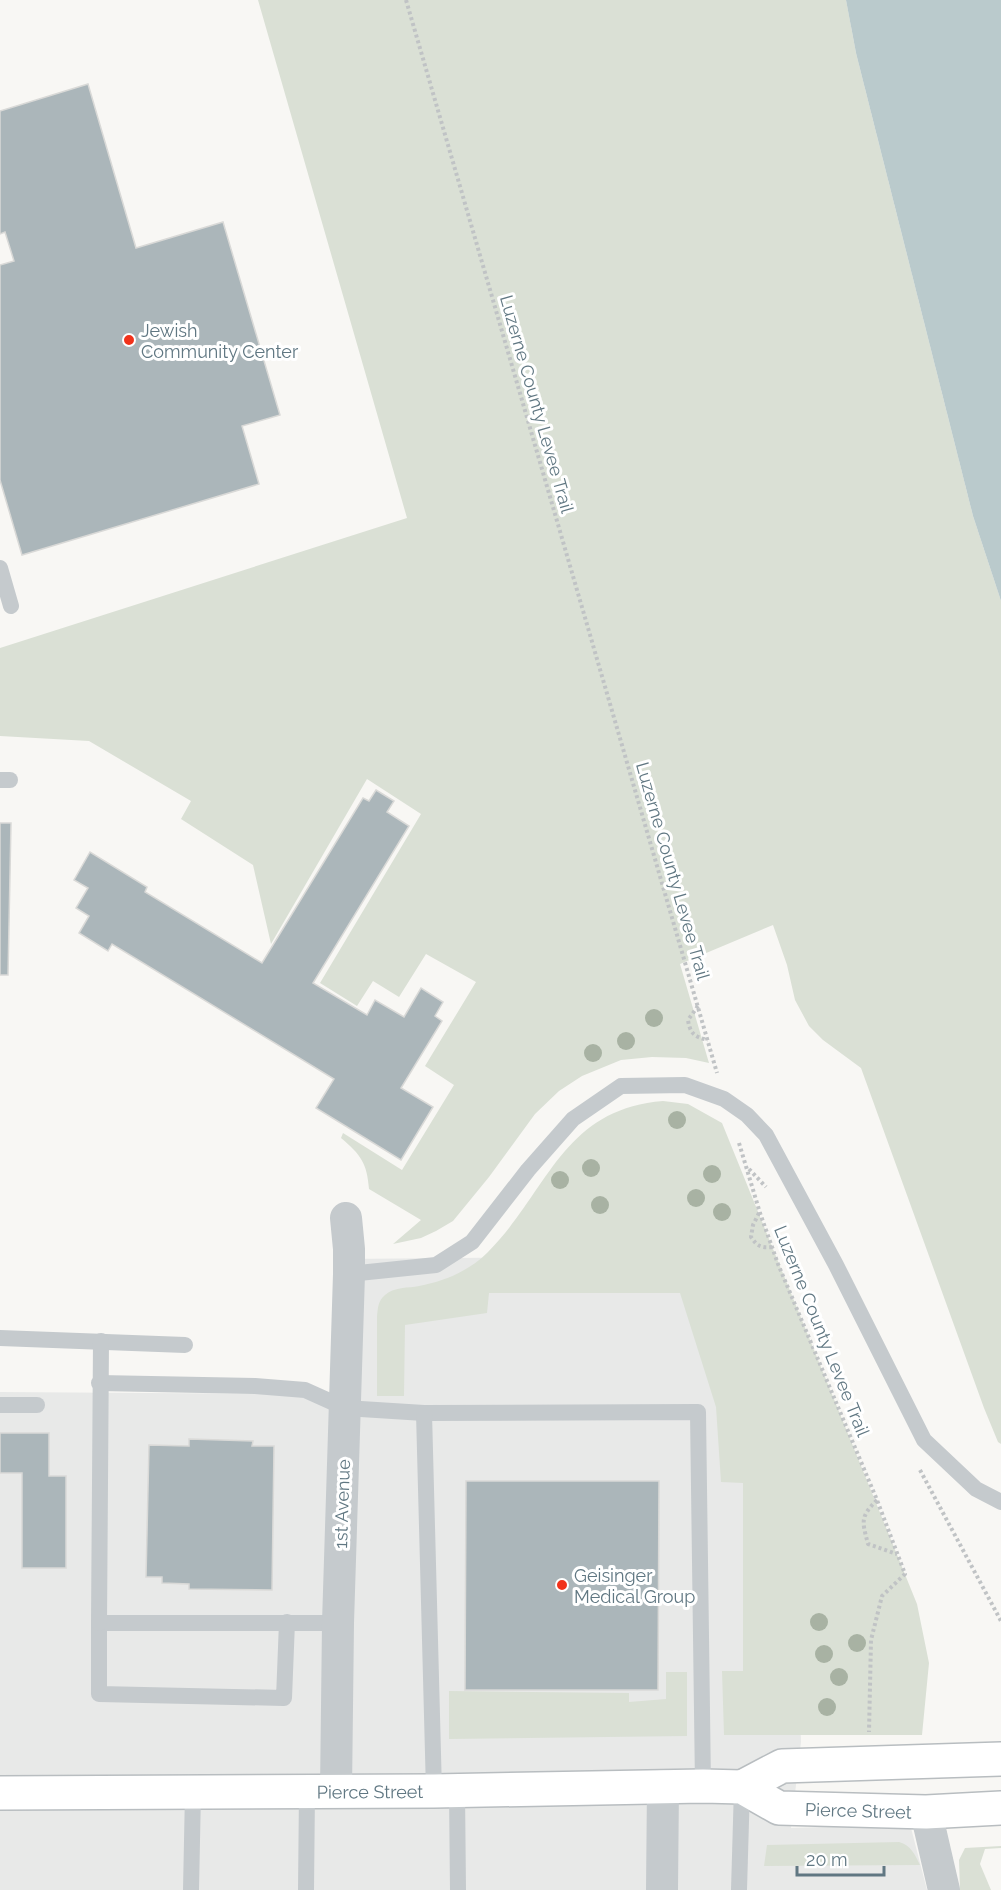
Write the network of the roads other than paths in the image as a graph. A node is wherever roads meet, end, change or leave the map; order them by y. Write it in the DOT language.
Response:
graph roads {
  1 [pos="0,568"];
  2 [pos="11,606"];
  3 [pos="346,1218"];
  4 [pos="349,1274"];
  5 [pos="0,1338"];
  6 [pos="100,1341"];
  7 [pos="185,1345"];
  8 [pos="99,1383"];
  9 [pos="0,1405"];
  10 [pos="37,1405"];
  11 [pos="345,1408"];
  12 [pos="424,1413"];
  13 [pos="1001,1502"];
  14 [pos="287,1622"];
  15 [pos="99,1623"];
  16 [pos="338,1623"];
  17 [pos="989,1759"];
  18 [pos="663,1786"];
  19 [pos="703,1786"];
  20 [pos="742,1787"];
  21 [pos="321,1791"];
  22 [pos="446,1791"];
  23 [pos="193,1792"];
  24 [pos="0,1793"];
  25 [pos="990,1808"];
  26 [pos="926,1812"];
  27 [pos="191,1890"];
  28 [pos="306,1890"];
  29 [pos="458,1890"];
  30 [pos="662,1890"];
  31 [pos="739,1890"];
  32 [pos="944,1890"];
  1 -- 2 [label="lane"];
  3 -- 4 [label="street, 1st Avenue"];
  4 -- 11 [label="street, 1st Avenue"];
  4 -- 13 [label="lane"];
  5 -- 6 [label="lane"];
  6 -- 7 [label="lane"];
  6 -- 8 [label="lane"];
  8 -- 11 [label="lane"];
  8 -- 15 [label="lane"];
  9 -- 10 [label="lane"];
  11 -- 12 [label="lane"];
  11 -- 16 [label="street, 1st Avenue"];
  12 -- 19 [label="lane"];
  12 -- 22 [label="lane"];
  14 -- 15 [label="lane"];
  14 -- 15 [label="lane"];
  14 -- 16 [label="lane"];
  16 -- 21 [label="street, 1st Avenue"];
  17 -- 20 [label="main road, Pierce Street"];
  18 -- 19 [label="main road, Pierce Street"];
  18 -- 22 [label="main road, Pierce Street"];
  18 -- 30 [label="street"];
  19 -- 20 [label="main road, Pierce Street"];
  20 -- 26 [label="main road, Pierce Street"];
  20 -- 31 [label="lane"];
  21 -- 22 [label="main road, Pierce Street"];
  21 -- 23 [label="main road, Pierce Street"];
  21 -- 28 [label="lane"];
  22 -- 29 [label="lane"];
  23 -- 24 [label="main road, Pierce Street"];
  23 -- 27 [label="lane"];
  25 -- 26 [label="main road, Pierce Street"];
  26 -- 32 [label="street"];
}
